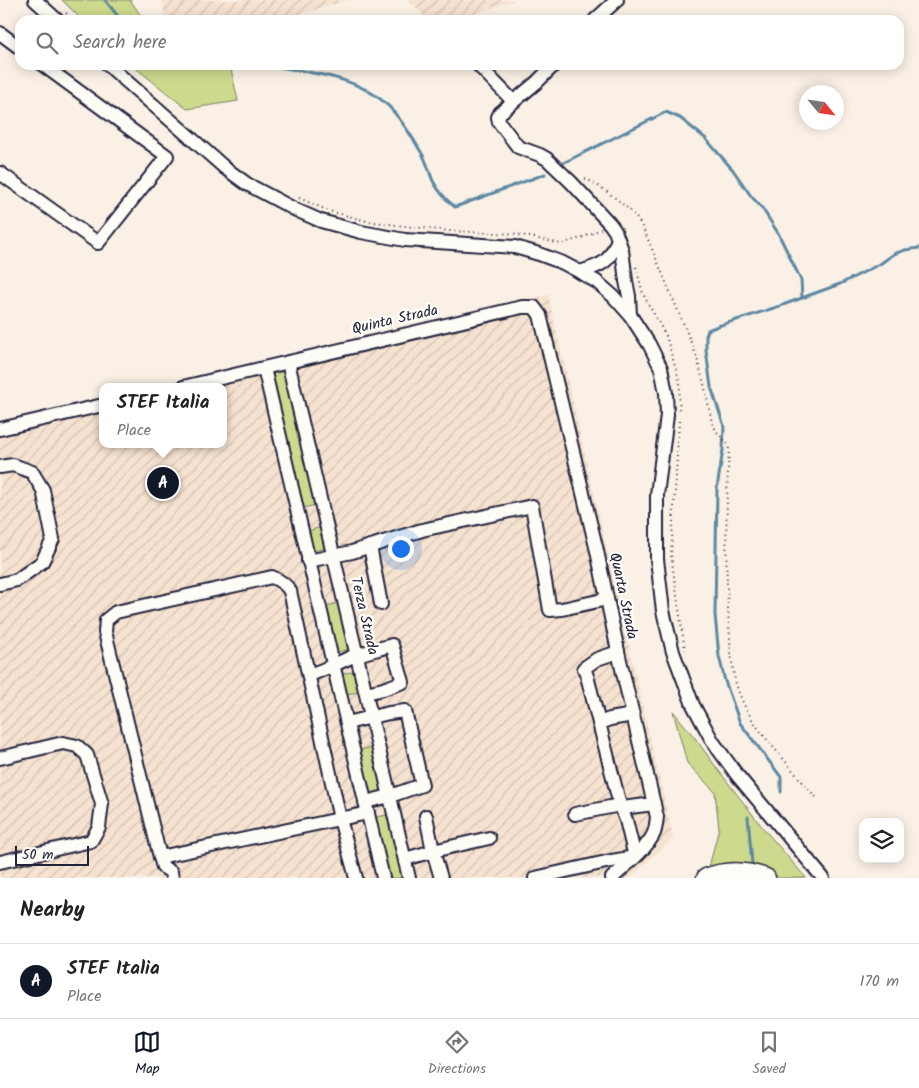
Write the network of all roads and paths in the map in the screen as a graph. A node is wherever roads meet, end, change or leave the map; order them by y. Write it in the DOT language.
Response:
graph roads {
  1 [pos="35,0"];
  2 [pos="617,0"];
  3 [pos="52,15"];
  4 [pos="600,15"];
  5 [pos="0,33"];
  6 [pos="15,44"];
  7 [pos="50,70"];
  8 [pos="114,70"];
  9 [pos="483,70"];
  10 [pos="549,70"];
  11 [pos="513,101"];
  12 [pos="0,173"];
  13 [pos="571,182"];
  14 [pos="298,197"];
  15 [pos="610,224"];
  16 [pos="618,239"];
  17 [pos="635,262"];
  18 [pos="580,272"];
  19 [pos="534,307"];
  20 [pos="630,315"];
  21 [pos="288,362"];
  22 [pos="264,368"];
  23 [pos="200,383"];
  24 [pos="99,406"];
  25 [pos="0,429"];
  26 [pos="0,467"];
  27 [pos="370,546"];
  28 [pos="333,556"];
  29 [pos="308,561"];
  30 [pos="0,584"];
  31 [pos="607,599"];
  32 [pos="381,604"];
  33 [pos="618,652"];
  34 [pos="357,655"];
  35 [pos="686,655"];
  36 [pos="333,665"];
  37 [pos="310,675"];
  38 [pos="366,693"];
  39 [pos="633,715"];
  40 [pos="372,718"];
  41 [pos="599,722"];
  42 [pos="347,723"];
  43 [pos="0,758"];
  44 [pos="390,796"];
  45 [pos="818,799"];
  46 [pos="654,804"];
  47 [pos="621,806"];
  48 [pos="366,807"];
  49 [pos="575,814"];
  50 [pos="426,816"];
  51 [pos="340,819"];
  52 [pos="489,838"];
  53 [pos="433,851"];
  54 [pos="635,857"];
  55 [pos="405,859"];
  56 [pos="0,862"];
  57 [pos="161,867"];
  58 [pos="172,878"];
  59 [pos="356,878"];
  60 [pos="383,878"];
  61 [pos="409,878"];
  62 [pos="441,878"];
  63 [pos="535,878"];
  64 [pos="612,878"];
  65 [pos="706,878"];
  66 [pos="766,878"];
  67 [pos="823,878"];
  1 -- 3 [label="street"];
  2 -- 4 [label="street"];
  5 -- 6 [label="street"];
  7 -- 12 [label="street"];
  8 -- 18 [label="street"];
  9 -- 11 [label="street"];
  10 -- 11 [label="street"];
  11 -- 13 [label="street"];
  13 -- 15 [label="street"];
  13 -- 45 [label="path"];
  14 -- 15 [label="path"];
  15 -- 16 [label="street"];
  16 -- 18 [label="street"];
  16 -- 20 [label="street"];
  17 -- 35 [label="path"];
  18 -- 20 [label="street"];
  19 -- 21 [label="street, Quinta Strada"];
  19 -- 31 [label="street, Quarta Strada"];
  20 -- 67 [label="street"];
  21 -- 22 [label="street, Quinta Strada"];
  21 -- 28 [label="street, Terza Strada"];
  22 -- 23 [label="street, Quinta Strada"];
  22 -- 29 [label="street"];
  24 -- 25 [label="street"];
  26 -- 30 [label="street"];
  27 -- 28 [label="street"];
  27 -- 31 [label="street"];
  27 -- 32 [label="street"];
  28 -- 29 [label="street"];
  28 -- 34 [label="street, Terza Strada"];
  29 -- 36 [label="street"];
  31 -- 33 [label="street, Quarta Strada"];
  33 -- 39 [label="street, Quarta Strada"];
  33 -- 41 [label="street"];
  34 -- 36 [label="street"];
  34 -- 38 [label="street, Terza Strada"];
  34 -- 38 [label="street"];
  36 -- 37 [label="street"];
  36 -- 42 [label="street"];
  37 -- 51 [label="street"];
  37 -- 57 [label="street"];
  38 -- 40 [label="street, Terza Strada"];
  39 -- 41 [label="street"];
  39 -- 46 [label="street, Quarta Strada"];
  40 -- 42 [label="street"];
  40 -- 44 [label="street, Terza Strada"];
  40 -- 44 [label="street"];
  41 -- 47 [label="street"];
  42 -- 48 [label="street"];
  43 -- 56 [label="street"];
  44 -- 48 [label="street"];
  44 -- 55 [label="street, Terza Strada"];
  46 -- 47 [label="street"];
  46 -- 54 [label="street, Quarta Strada"];
  47 -- 49 [label="street"];
  47 -- 54 [label="street"];
  48 -- 51 [label="street"];
  48 -- 60 [label="street"];
  50 -- 53 [label="street"];
  51 -- 57 [label="street"];
  51 -- 59 [label="street"];
  52 -- 53 [label="street"];
  53 -- 55 [label="street"];
  53 -- 62 [label="street"];
  54 -- 63 [label="street"];
  54 -- 64 [label="street, Quarta Strada"];
  55 -- 61 [label="street, Terza Strada"];
  57 -- 58 [label="street"];
  65 -- 66 [label="highway"];
}
